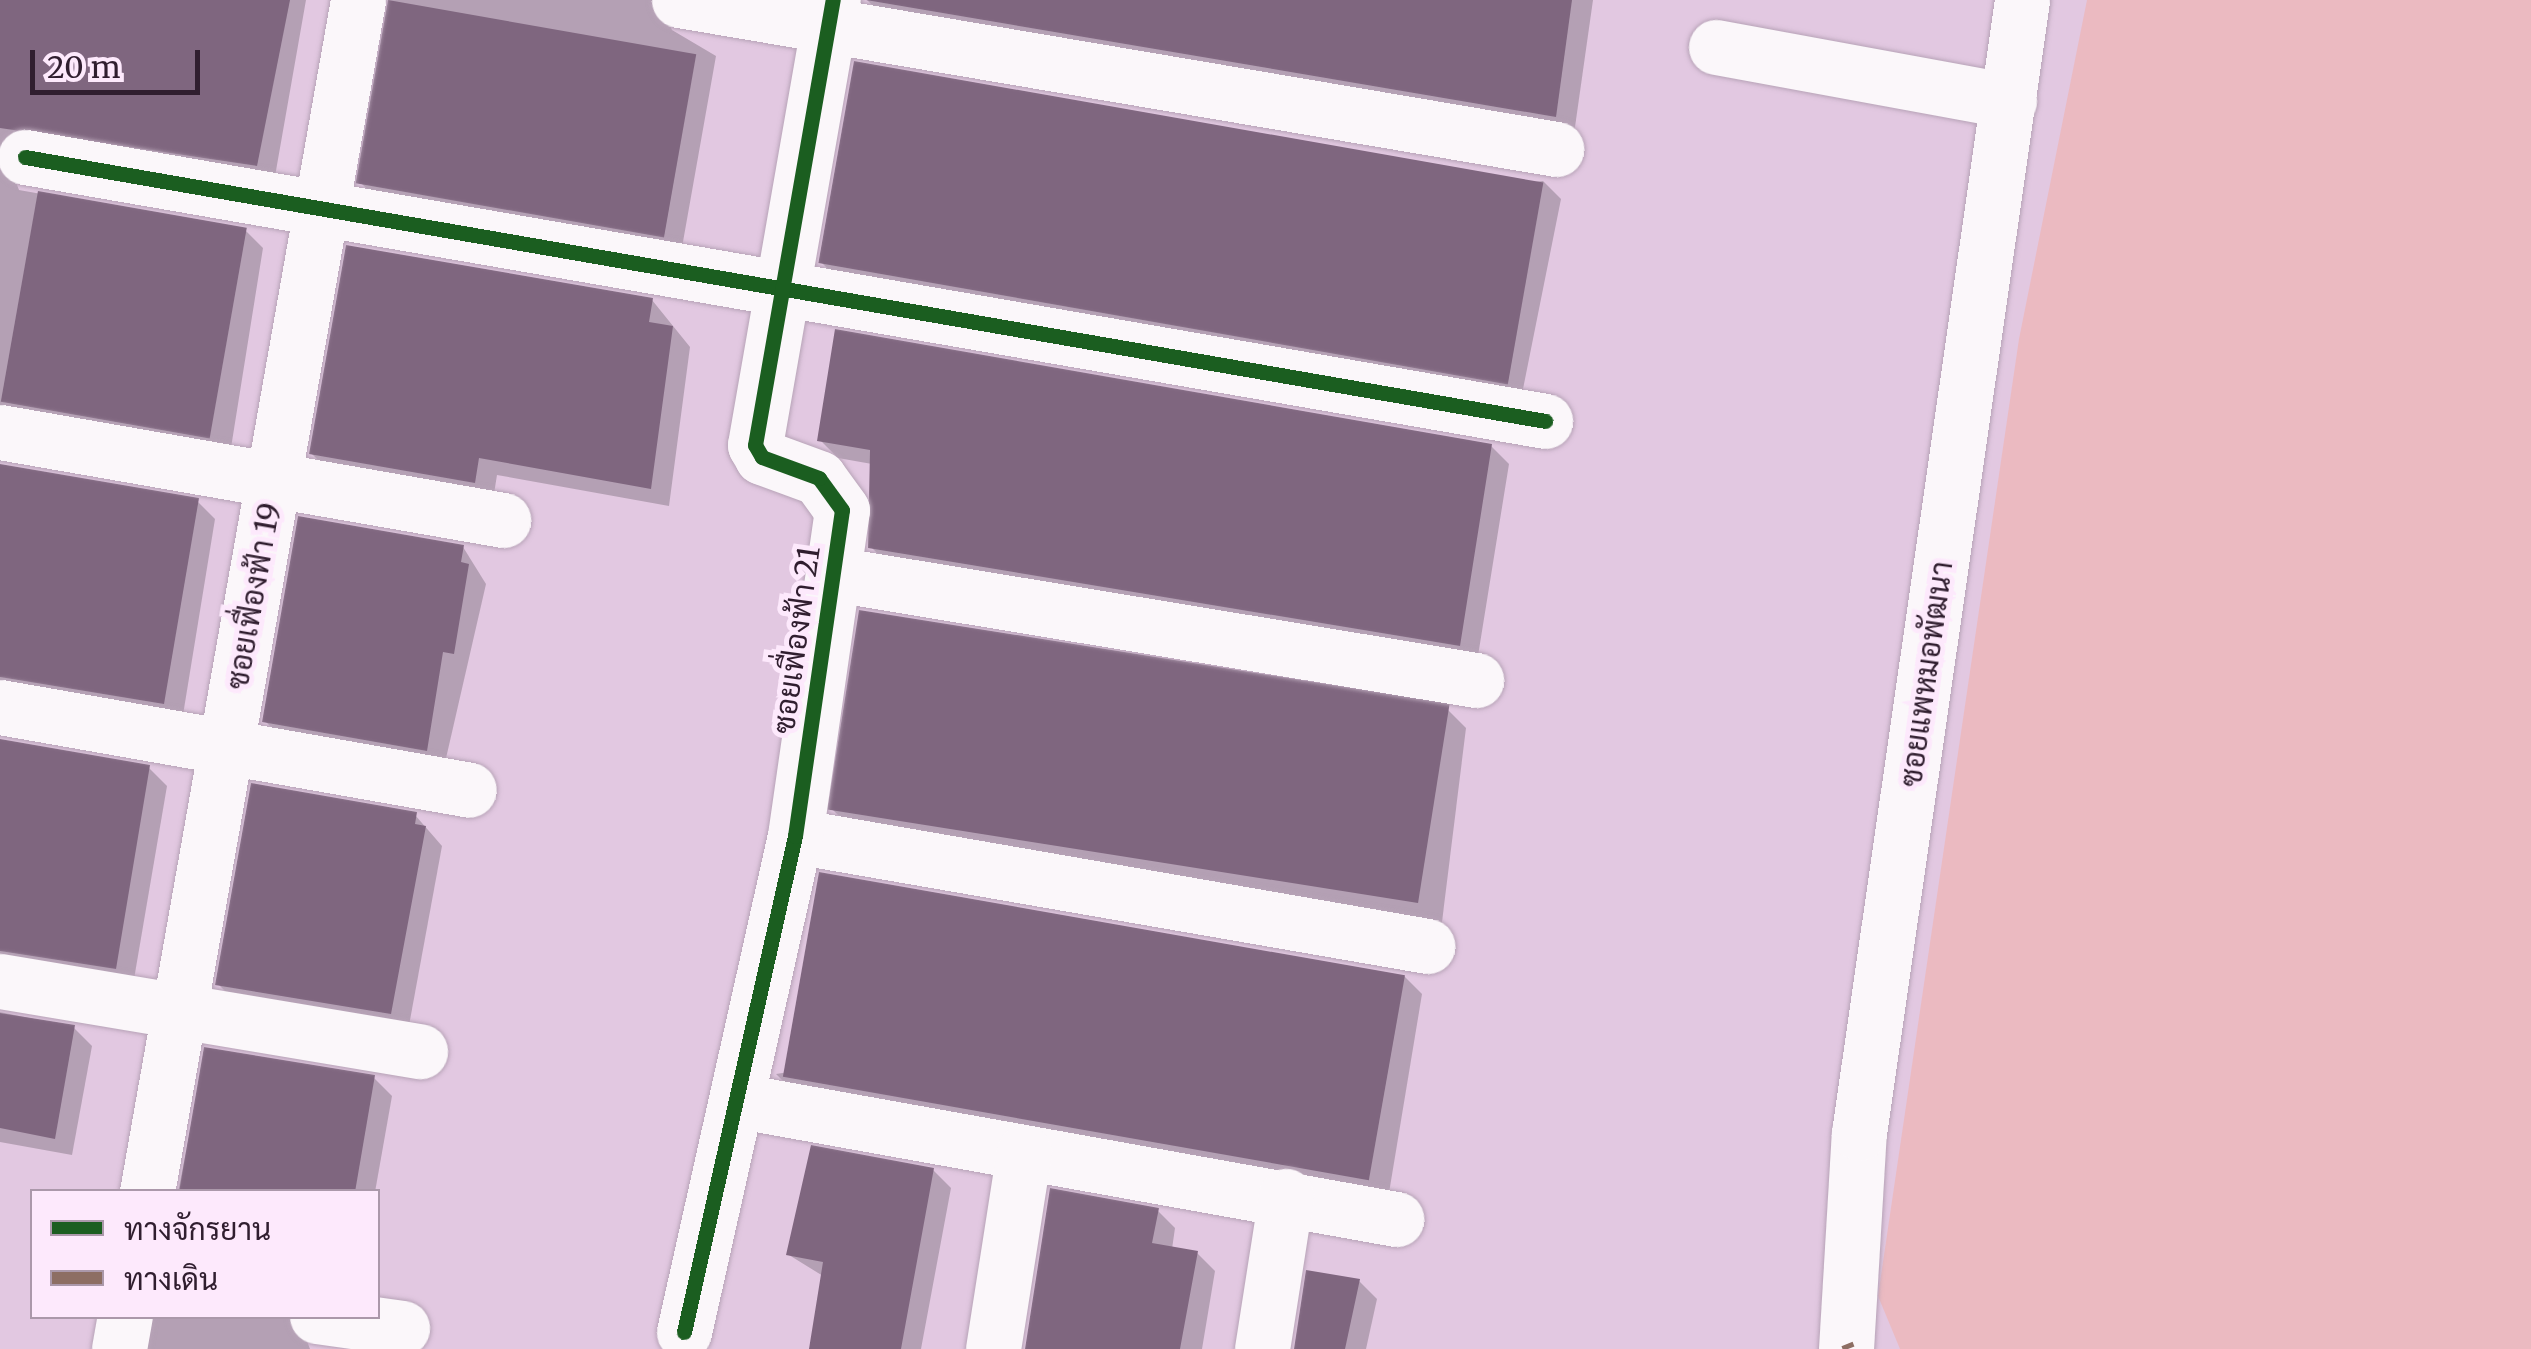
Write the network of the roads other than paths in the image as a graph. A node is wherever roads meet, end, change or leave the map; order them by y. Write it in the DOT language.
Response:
graph roads {
  1 [pos="358,0"];
  2 [pos="679,0"];
  3 [pos="2022,0"];
  4 [pos="830,13"];
  5 [pos="1716,47"];
  6 [pos="2009,100"];
  7 [pos="1556,149"];
  8 [pos="26,157"];
  9 [pos="321,209"];
  10 [pos="781,288"];
  11 [pos="1545,420"];
  12 [pos="0,432"];
  13 [pos="273,482"];
  14 [pos="503,520"];
  15 [pos="834,574"];
  16 [pos="1476,680"];
  17 [pos="0,707"];
  18 [pos="227,745"];
  19 [pos="469,790"];
  20 [pos="796,836"];
  21 [pos="1427,946"];
  22 [pos="0,981"];
  23 [pos="180,1012"];
  24 [pos="420,1051"];
  25 [pos="740,1101"];
  26 [pos="1024,1152"];
  27 [pos="148,1189"];
  28 [pos="1286,1196"];
  29 [pos="1396,1219"];
  30 [pos="124,1319"];
  31 [pos="338,1319"];
  32 [pos="402,1328"];
  33 [pos="684,1332"];
  34 [pos="119,1349"];
  35 [pos="993,1349"];
  36 [pos="1262,1349"];
  37 [pos="1846,1349"];
  1 -- 9 [label="street, ซอยเฟื่องฟ้า 19"];
  2 -- 4 [label="street"];
  3 -- 6 [label="street, ซอยแพหมอพัฒนา"];
  4 -- 7 [label="street"];
  4 -- 10 [label="street, ซอยเฟื่องฟ้า 21"];
  5 -- 6 [label="street"];
  6 -- 37 [label="street, ซอยแพหมอพัฒนา"];
  8 -- 9 [label="street"];
  9 -- 10 [label="street"];
  9 -- 13 [label="street, ซอยเฟื่องฟ้า 19"];
  10 -- 11 [label="street"];
  10 -- 15 [label="street, ซอยเฟื่องฟ้า 21"];
  12 -- 13 [label="street"];
  13 -- 14 [label="street"];
  13 -- 18 [label="street, ซอยเฟื่องฟ้า 19"];
  15 -- 16 [label="street"];
  15 -- 20 [label="street, ซอยเฟื่องฟ้า 21"];
  17 -- 18 [label="street"];
  18 -- 19 [label="street"];
  18 -- 23 [label="street, ซอยเฟื่องฟ้า 19"];
  20 -- 21 [label="street"];
  20 -- 25 [label="street, ซอยเฟื่องฟ้า 21"];
  22 -- 23 [label="street"];
  23 -- 24 [label="street"];
  23 -- 27 [label="street, ซอยเฟื่องฟ้า 19"];
  25 -- 26 [label="street"];
  25 -- 33 [label="street, ซอยเฟื่องฟ้า 21"];
  26 -- 28 [label="street"];
  26 -- 35 [label="street"];
  28 -- 29 [label="street"];
  28 -- 36 [label="street"];
  30 -- 34 [label="street"];
  31 -- 32 [label="street"];
}
